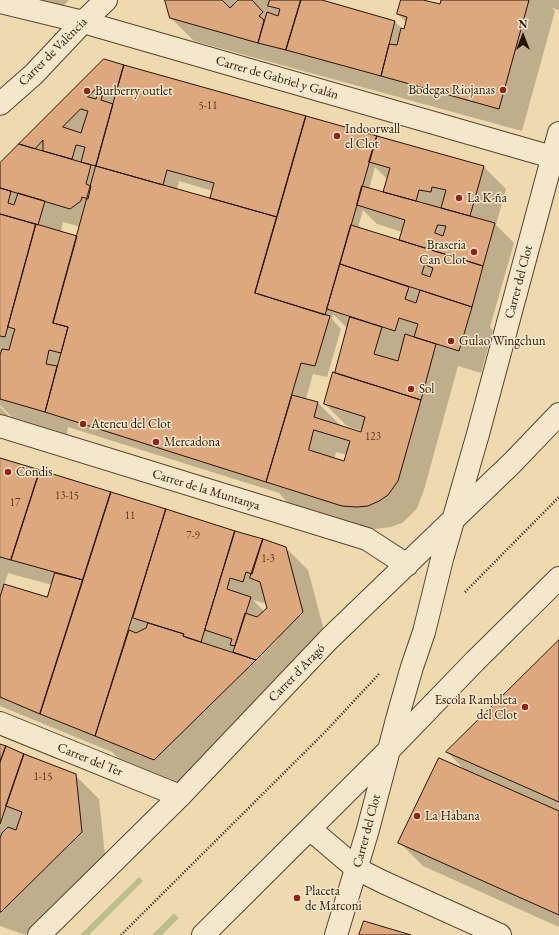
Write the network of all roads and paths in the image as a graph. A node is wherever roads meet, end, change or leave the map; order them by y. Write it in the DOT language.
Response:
graph roads {
  1 [pos="106,0"];
  2 [pos="0,2"];
  3 [pos="83,22"];
  4 [pos="0,104"];
  5 [pos="559,133"];
  6 [pos="552,157"];
  7 [pos="559,414"];
  8 [pos="0,426"];
  9 [pos="559,497"];
  10 [pos="452,522"];
  11 [pos="407,565"];
  12 [pos="559,578"];
  13 [pos="463,593"];
  14 [pos="381,672"];
  15 [pos="0,723"];
  16 [pos="389,750"];
  17 [pos="180,796"];
  18 [pos="310,829"];
  19 [pos="357,869"];
  20 [pos="39,935"];
  21 [pos="121,935"];
  22 [pos="203,935"];
  23 [pos="336,935"];
  24 [pos="500,935"];
  1 -- 3 [label="street, Carrer de València"];
  2 -- 3 [label="street, Carrer de Gabriel y Galán"];
  3 -- 4 [label="street, Carrer de València"];
  3 -- 6 [label="street, Carrer de Gabriel y Galán"];
  5 -- 6 [label="street, Carrer del Clot"];
  6 -- 10 [label="street, Carrer del Clot"];
  7 -- 10 [label="street, Carrer d'Aragó"];
  8 -- 11 [label="street, Carrer de la Muntanya"];
  9 -- 13 [label="path"];
  10 -- 11 [label="street, Carrer d'Aragó"];
  10 -- 16 [label="street, Carrer del Clot"];
  11 -- 17 [label="street, Carrer d'Aragó"];
  12 -- 16 [label="street"];
  14 -- 21 [label="path"];
  15 -- 17 [label="street, Carrer del Ter"];
  16 -- 18 [label="street"];
  16 -- 19 [label="street, Carrer del Clot"];
  17 -- 20 [label="street, Carrer d'Aragó"];
  18 -- 19 [label="street"];
  18 -- 22 [label="street"];
  19 -- 23 [label="street, Carrer del Clot"];
  19 -- 24 [label="street"];
}
